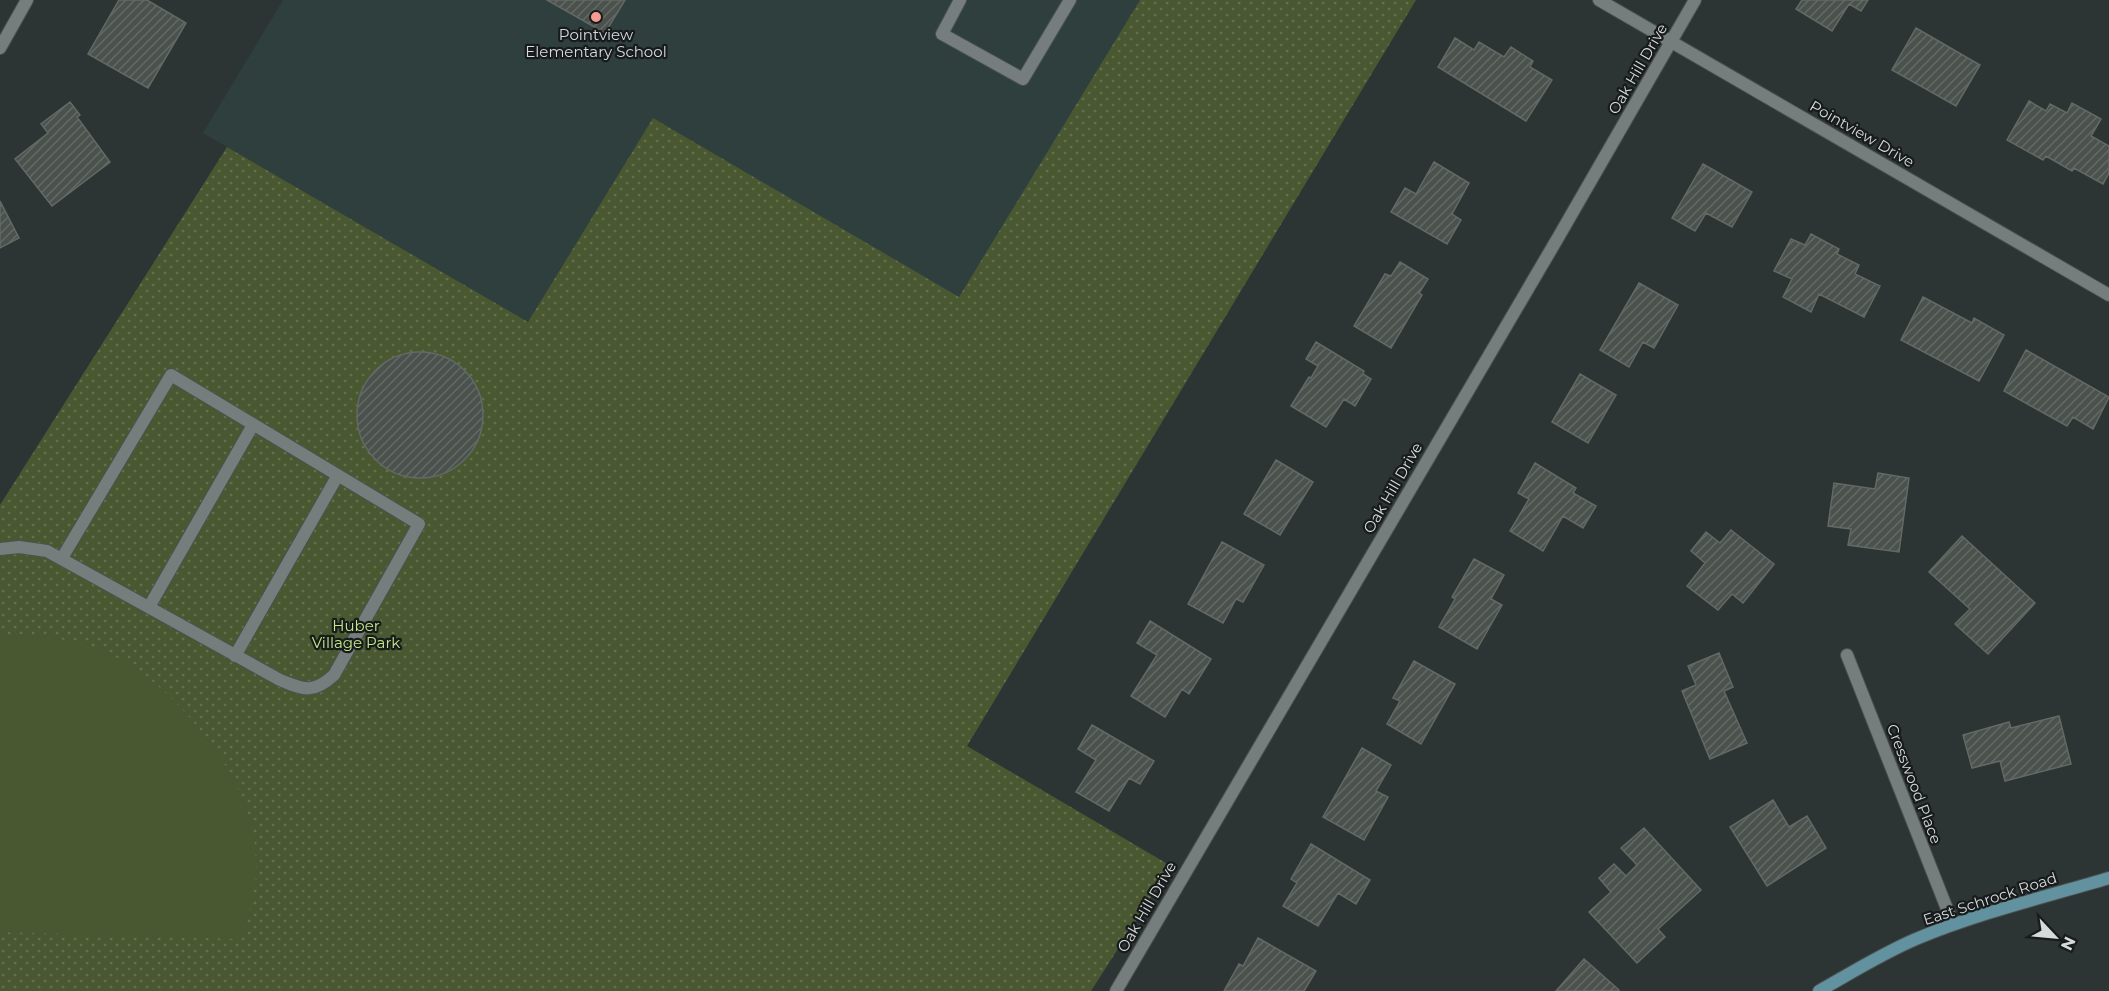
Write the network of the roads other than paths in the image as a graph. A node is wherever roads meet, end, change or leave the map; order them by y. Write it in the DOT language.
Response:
graph roads {
  1 [pos="27,0"];
  2 [pos="960,0"];
  3 [pos="1070,0"];
  4 [pos="1599,0"];
  5 [pos="1695,0"];
  6 [pos="1671,40"];
  7 [pos="0,48"];
  8 [pos="2109,295"];
  9 [pos="253,424"];
  10 [pos="338,475"];
  11 [pos="0,549"];
  12 [pos="62,558"];
  13 [pos="149,607"];
  14 [pos="1847,655"];
  15 [pos="236,656"];
  16 [pos="2109,878"];
  17 [pos="1953,924"];
  18 [pos="1116,991"];
  19 [pos="1819,991"];
  1 -- 7 [label="street"];
  2 -- 3 [label="street"];
  4 -- 6 [label="street, Pointview Drive"];
  5 -- 6 [label="street, Oak Hill Drive"];
  6 -- 8 [label="street, Pointview Drive"];
  6 -- 18 [label="street, Oak Hill Drive"];
  9 -- 10 [label="street"];
  9 -- 12 [label="street"];
  9 -- 13 [label="street"];
  10 -- 15 [label="street"];
  10 -- 15 [label="street"];
  11 -- 12 [label="street"];
  12 -- 13 [label="street"];
  13 -- 15 [label="street"];
  14 -- 17 [label="street, Cresswood Place"];
  16 -- 17 [label="street, East Schrock Road"];
  17 -- 19 [label="street, East Schrock Road"];
}
